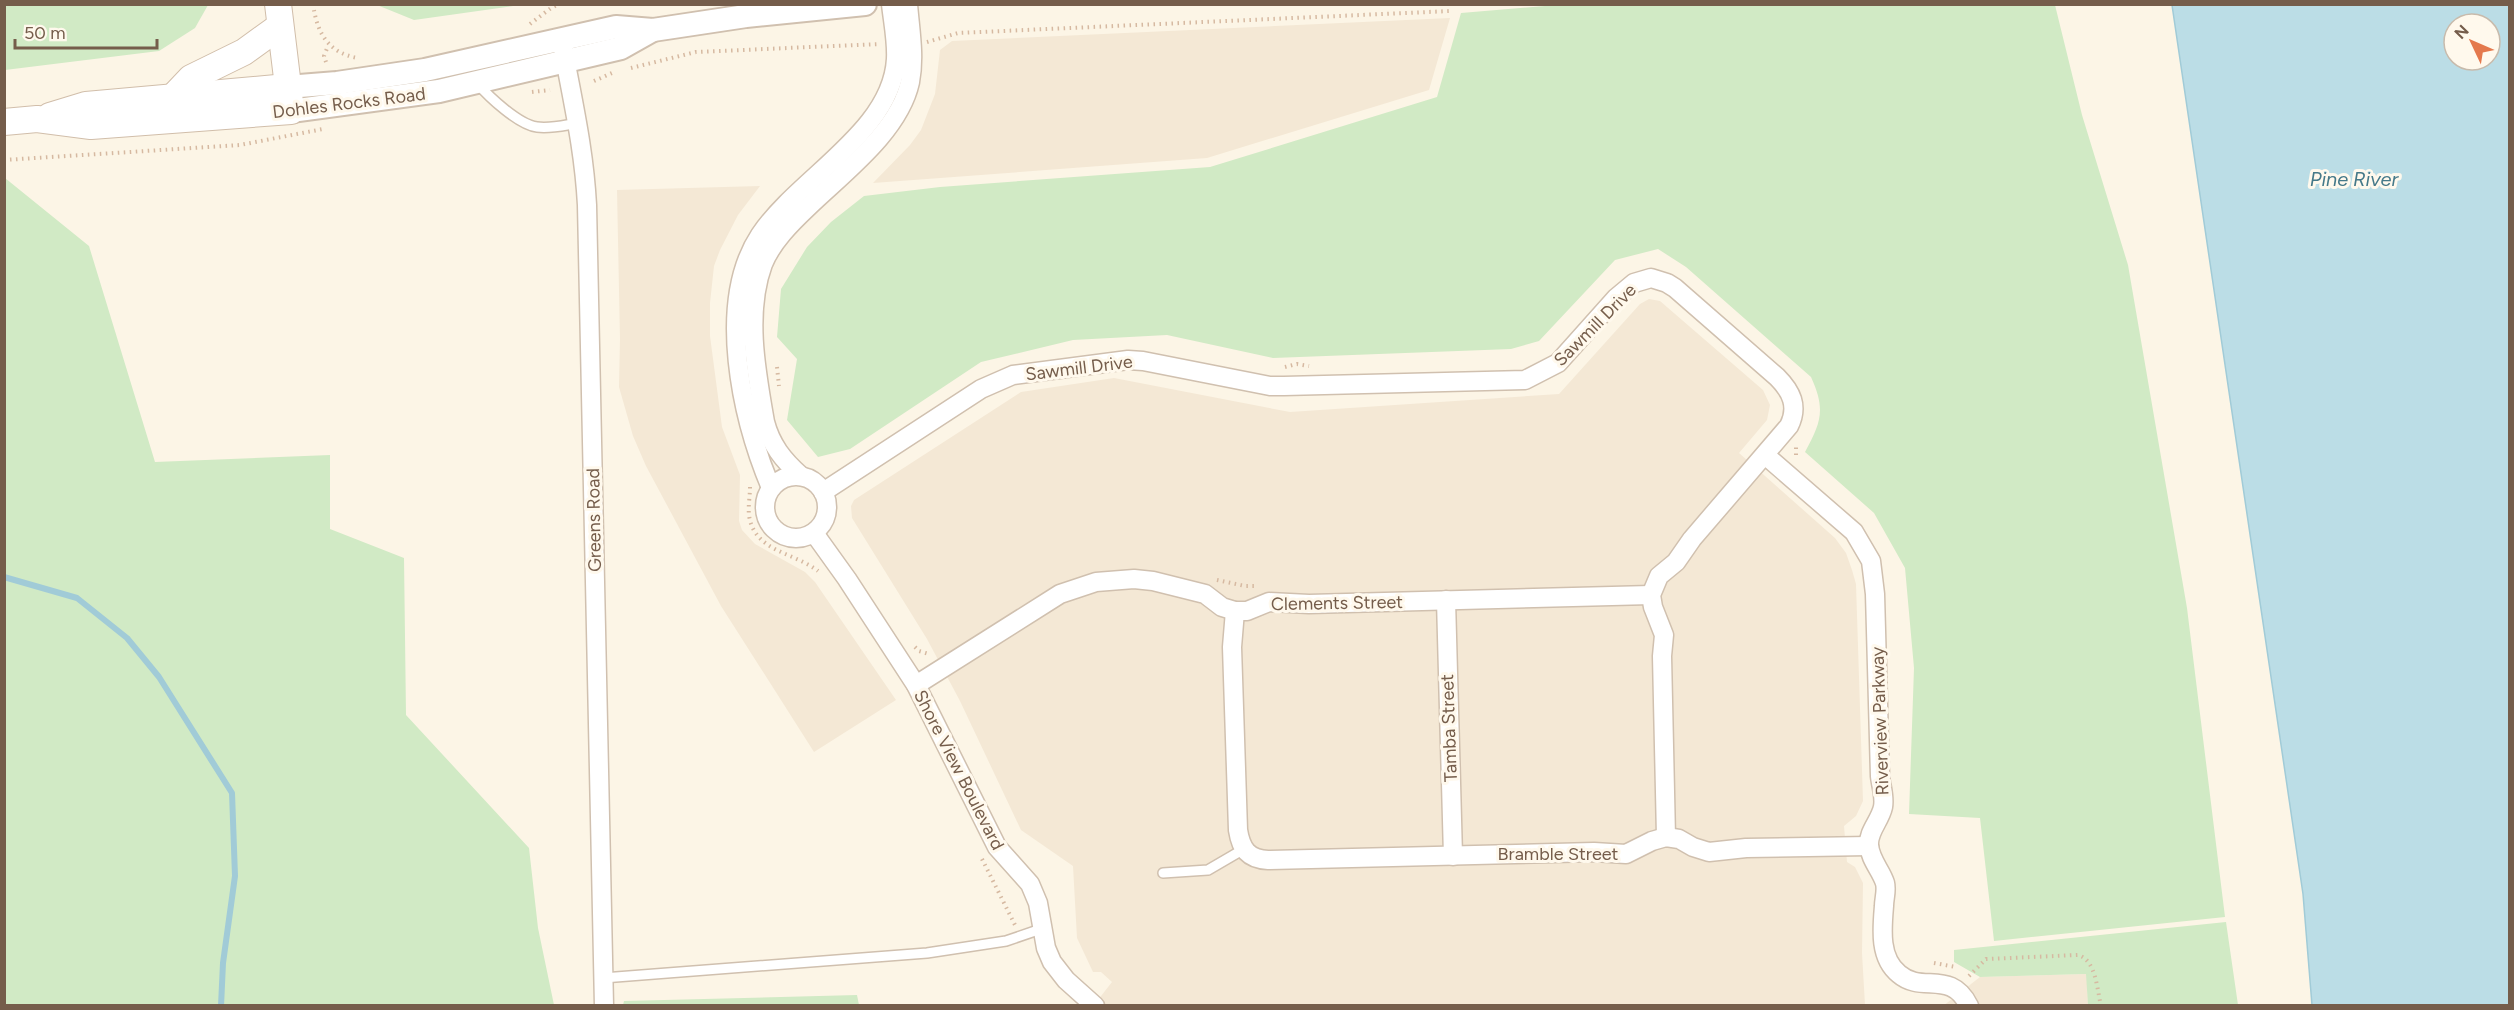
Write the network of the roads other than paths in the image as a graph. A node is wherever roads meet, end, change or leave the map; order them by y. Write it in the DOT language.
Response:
graph roads {
  1 [pos="866,4"];
  2 [pos="891,4"];
  3 [pos="908,4"];
  4 [pos="279,15"];
  5 [pos="653,30"];
  6 [pos="561,38"];
  7 [pos="565,61"];
  8 [pos="477,83"];
  9 [pos="173,97"];
  10 [pos="289,99"];
  11 [pos="37,119"];
  12 [pos="4,122"];
  13 [pos="579,123"];
  14 [pos="1765,455"];
  15 [pos="801,476"];
  16 [pos="771,488"];
  17 [pos="823,492"];
  18 [pos="814,533"];
  19 [pos="1651,595"];
  20 [pos="1446,600"];
  21 [pos="1235,611"];
  22 [pos="916,686"];
  23 [pos="1666,837"];
  24 [pos="1869,846"];
  25 [pos="1244,849"];
  26 [pos="1453,856"];
  27 [pos="1163,873"];
  28 [pos="1041,929"];
  29 [pos="603,978"];
  30 [pos="604,1005"];
  31 [pos="1095,1005"];
  32 [pos="1970,1005"];
  1 -- 5 [label="street, Dohles Rocks Road"];
  2 -- 16 [label="street"];
  3 -- 15 [label="street"];
  4 -- 9 [label="main road"];
  4 -- 10 [label="main road"];
  5 -- 6 [label="street, Dohles Rocks Road"];
  5 -- 7 [label="street, Dohles Rocks Road"];
  6 -- 7 [label="street, Greens Road"];
  6 -- 10 [label="street, Dohles Rocks Road"];
  7 -- 8 [label="street, Dohles Rocks Road"];
  7 -- 13 [label="street, Greens Road"];
  8 -- 10 [label="street, Dohles Rocks Road"];
  8 -- 13 [label="lane"];
  9 -- 10 [label="main road, Dohles Rocks Road"];
  9 -- 11 [label="main road, Dohles Rocks Road"];
  10 -- 11 [label="main road, Dohles Rocks Road"];
  11 -- 12 [label="main road, Dohles Rocks Road"];
  13 -- 29 [label="street, Greens Road"];
  14 -- 17 [label="street, Sawmill Drive"];
  14 -- 19 [label="street, Sawmill Drive"];
  14 -- 24 [label="street, Riverview Parkway"];
  15 -- 16 [label="street"];
  15 -- 17 [label="street"];
  16 -- 18 [label="street"];
  17 -- 18 [label="street"];
  18 -- 22 [label="street, Shore View Boulevard"];
  19 -- 20 [label="street, Clements Street"];
  19 -- 23 [label="street"];
  20 -- 21 [label="street, Clements Street"];
  20 -- 26 [label="street, Tamba Street"];
  21 -- 22 [label="street"];
  21 -- 25 [label="street"];
  22 -- 28 [label="street, Shore View Boulevard"];
  23 -- 24 [label="street"];
  23 -- 26 [label="street, Bramble Street"];
  24 -- 32 [label="street"];
  25 -- 26 [label="street, Bramble Street"];
  25 -- 27 [label="lane"];
  28 -- 29 [label="lane"];
  28 -- 31 [label="street, Shore View Boulevard"];
  29 -- 30 [label="street, Greens Road"];
}
